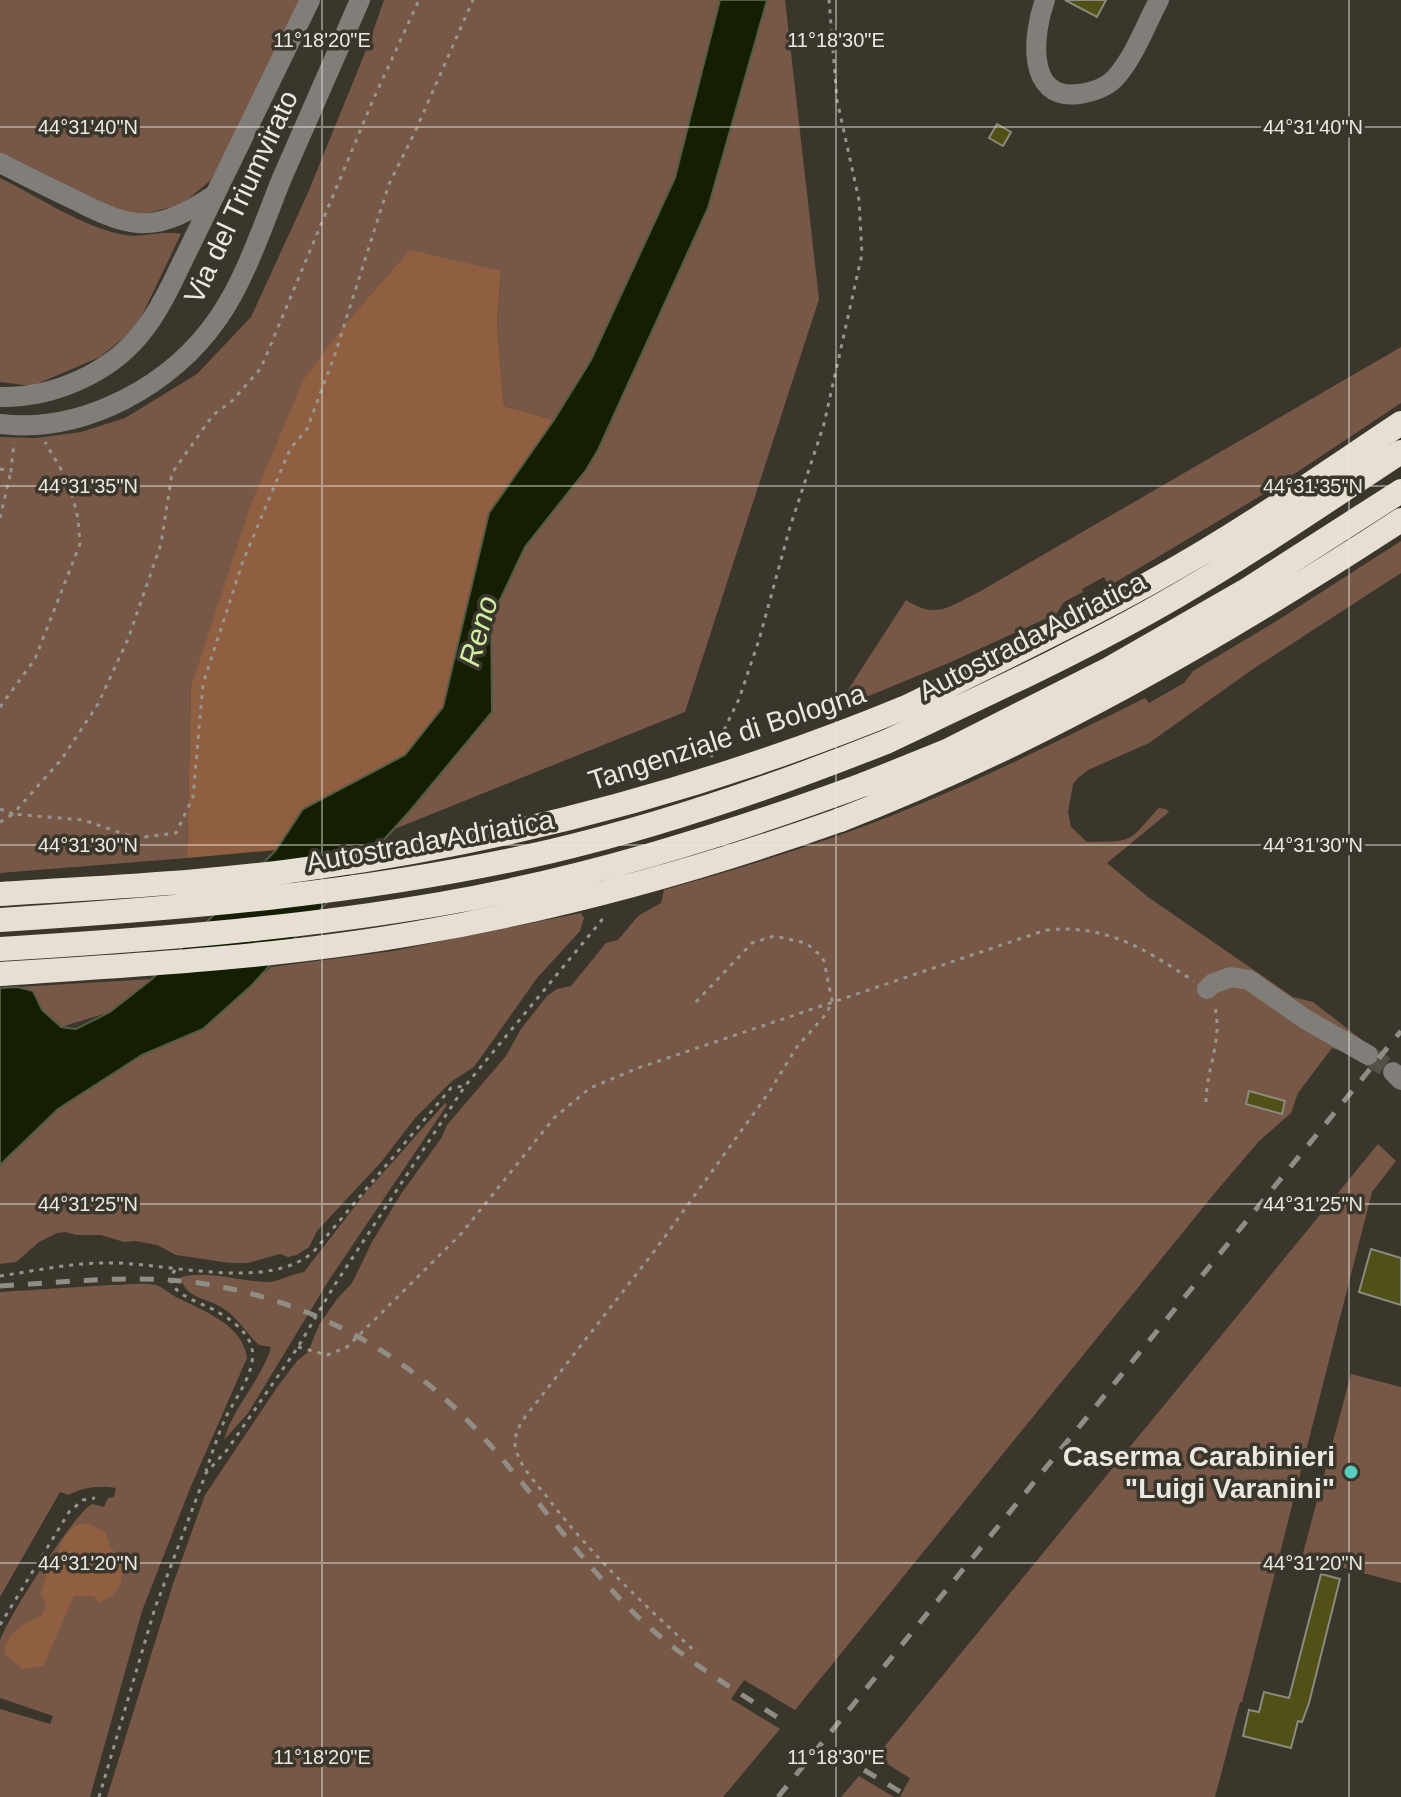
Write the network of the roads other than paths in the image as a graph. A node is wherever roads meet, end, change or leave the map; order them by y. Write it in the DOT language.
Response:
graph roads {
  1 [pos="310,0"];
  2 [pos="360,0"];
  3 [pos="1045,0"];
  4 [pos="1159,0"];
  5 [pos="0,163"];
  6 [pos="214,195"];
  7 [pos="0,397"];
  8 [pos="1401,423"];
  9 [pos="16,427"];
  10 [pos="1401,452"];
  11 [pos="1401,491"];
  12 [pos="1401,520"];
  13 [pos="0,894"];
  14 [pos="0,920"];
  15 [pos="0,949"];
  16 [pos="0,974"];
  17 [pos="1207,989"];
  18 [pos="1368,1055"];
  1 -- 6 [label="street"];
  2 -- 9 [label="street, Via del Triumvirato"];
  3 -- 4 [label="street"];
  5 -- 6 [label="street"];
  6 -- 7 [label="street"];
  8 -- 13 [label="highway, Tangenziale di Bologna, bridge"];
  10 -- 14 [label="highway, Autostrada Adriatica, bridge"];
  11 -- 15 [label="highway, bridge"];
  12 -- 16 [label="highway, bridge"];
  17 -- 18 [label="street"];
}
